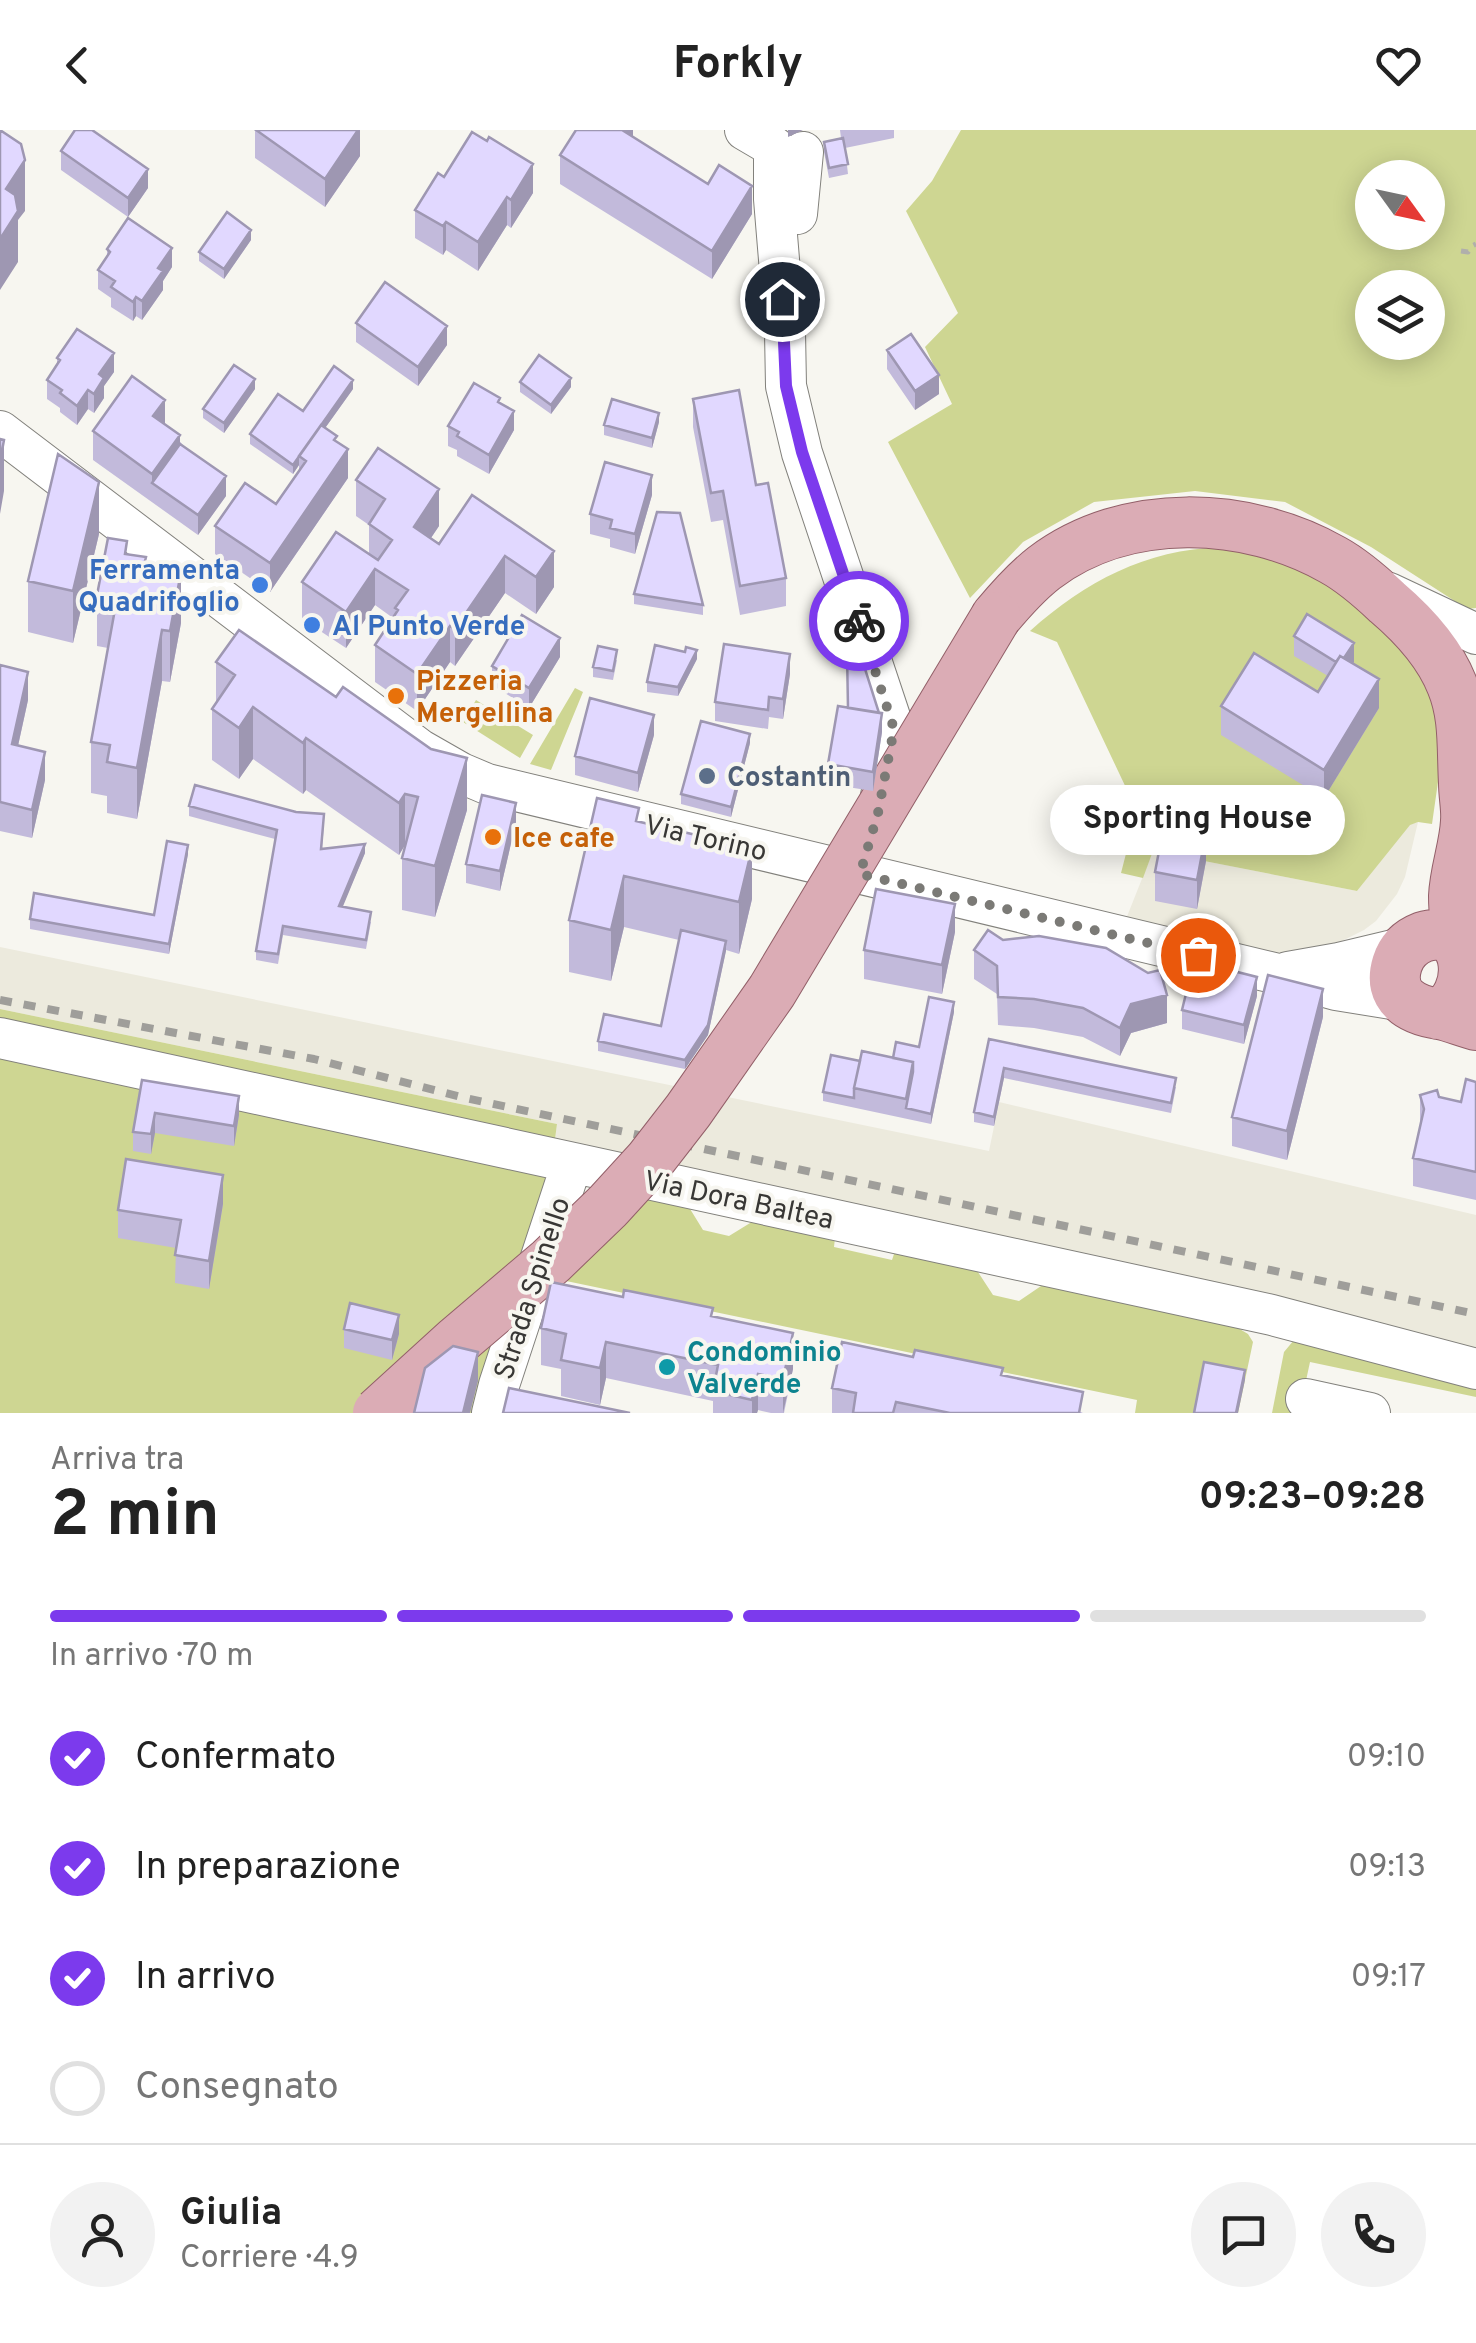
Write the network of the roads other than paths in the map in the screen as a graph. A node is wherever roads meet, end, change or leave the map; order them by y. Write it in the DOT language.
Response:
graph roads {
  1 [pos="745,130"];
  2 [pos="803,152"];
  3 [pos="0,431"];
  4 [pos="802,452"];
  5 [pos="1361,578"];
  6 [pos="1476,634"];
  7 [pos="1464,781"];
  8 [pos="860,874"];
  9 [pos="1476,887"];
  10 [pos="1406,947"];
  11 [pos="1469,961"];
  12 [pos="1278,974"];
  13 [pos="1439,1013"];
  14 [pos="0,1038"];
  15 [pos="572,1163"];
  16 [pos="1476,1369"];
  17 [pos="1306,1400"];
  18 [pos="378,1413"];
  19 [pos="492,1413"];
  20 [pos="1370,1413"];
  1 -- 4 [label="street"];
  2 -- 4 [label="street"];
  3 -- 8 [label="street, Via Torino"];
  4 -- 8 [label="street"];
  5 -- 6 [label="street"];
  5 -- 7 [label="main road"];
  5 -- 18 [label="main road, bridge"];
  7 -- 10 [label="main road"];
  7 -- 11 [label="main road"];
  8 -- 12 [label="street, Via Torino"];
  9 -- 11 [label="street"];
  10 -- 11 [label="main road, Via Torino"];
  10 -- 12 [label="street, Via Torino"];
  10 -- 13 [label="main road"];
  11 -- 13 [label="main road"];
  12 -- 13 [label="street, Via Torino"];
  14 -- 15 [label="street, Via Dora Baltea"];
  15 -- 16 [label="street, Via Dora Baltea"];
  15 -- 19 [label="street, Strada Spinello"];
  17 -- 20 [label="street"];
}
